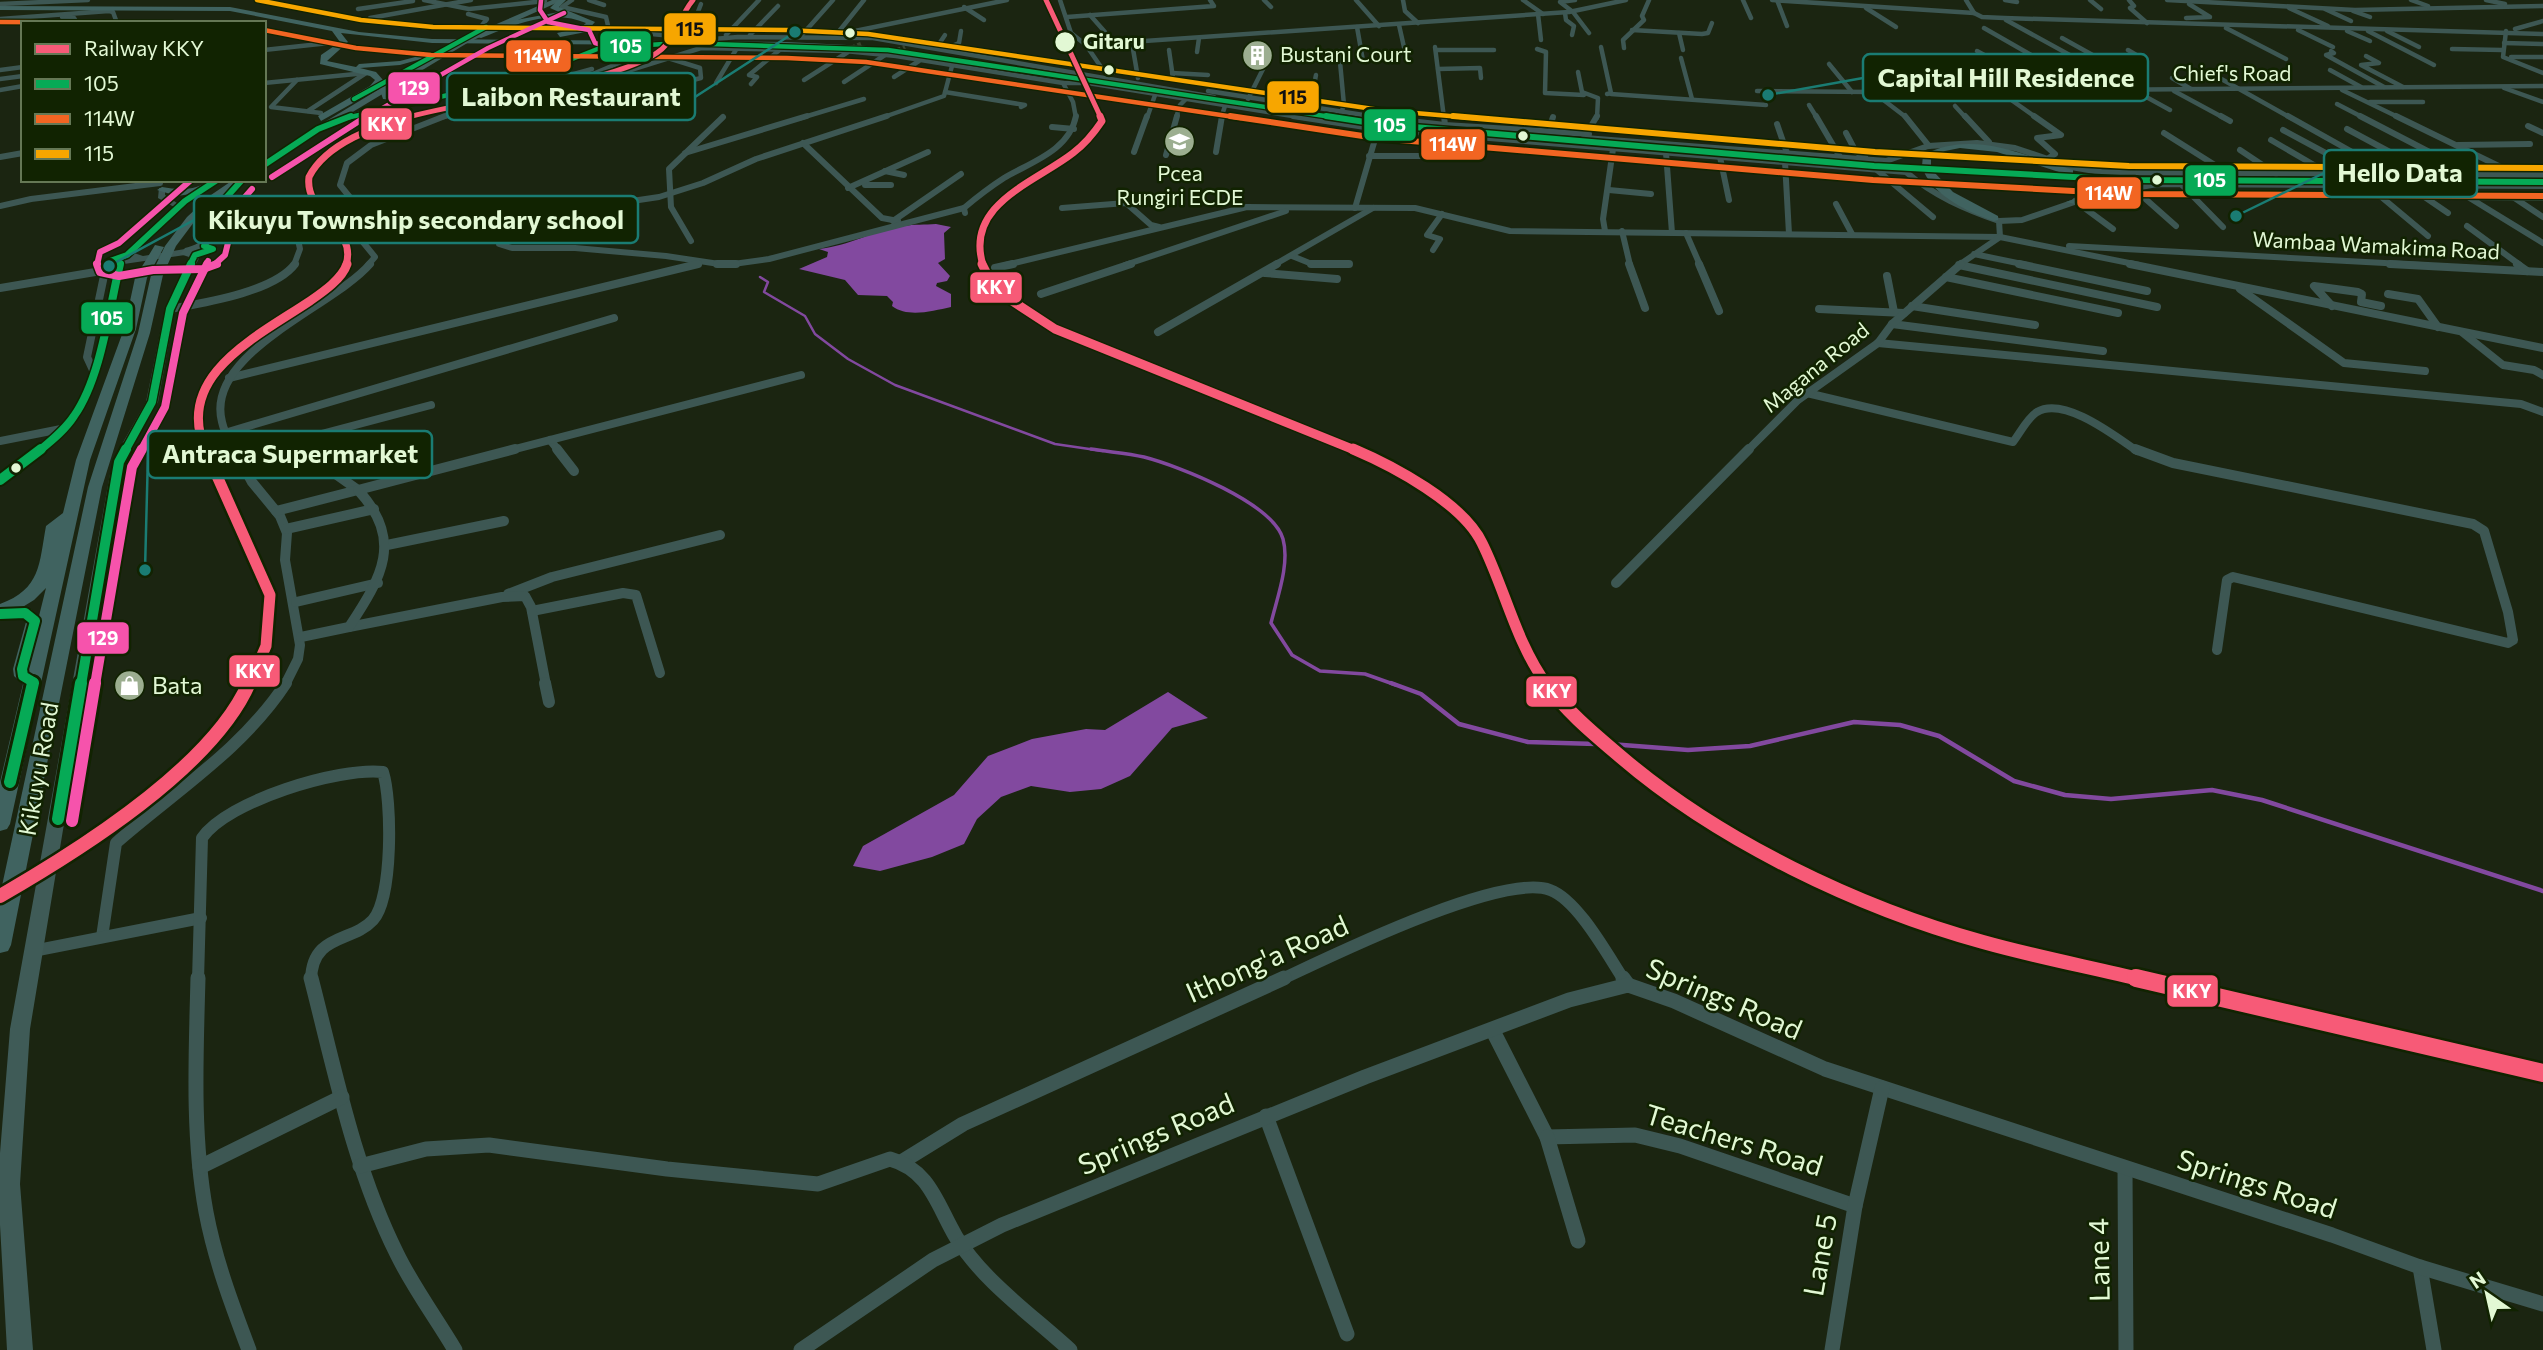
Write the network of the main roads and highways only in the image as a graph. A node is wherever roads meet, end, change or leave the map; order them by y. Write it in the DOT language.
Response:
graph roads {
  1 [pos="561,0"];
  2 [pos="547,1"];
  3 [pos="0,6"];
  4 [pos="334,29"];
  5 [pos="476,37"];
  6 [pos="452,39"];
  7 [pos="507,40"];
  8 [pos="655,40"];
  9 [pos="432,41"];
  10 [pos="684,42"];
  11 [pos="438,53"];
  12 [pos="1061,75"];
  13 [pos="1098,79"];
  14 [pos="377,89"];
  15 [pos="318,129"];
  16 [pos="266,152"];
  17 [pos="2023,155"];
  18 [pos="266,164"];
  19 [pos="1910,167"];
  20 [pos="1949,170"];
  21 [pos="1973,170"];
  22 [pos="1984,174"];
  23 [pos="2108,176"];
  24 [pos="2216,180"];
  25 [pos="2543,181"];
  26 [pos="213,182"];
  27 [pos="223,182"];
  28 [pos="239,182"];
  29 [pos="241,182"];
  30 [pos="160,185"];
  31 [pos="201,189"];
  32 [pos="179,207"];
  33 [pos="221,209"];
  34 [pos="1996,219"];
  35 [pos="71,515"];
  36 [pos="0,612"];
  37 [pos="33,682"];
  38 [pos="0,824"];
  39 [pos="0,945"];
  40 [pos="20,1350"];
  1 -- 5 [label="main road"];
  1 -- 8 [label="highway"];
  2 -- 5 [label="main road"];
  3 -- 4 [label="highway"];
  3 -- 6 [label="highway"];
  4 -- 9 [label="highway"];
  4 -- 14 [label="highway"];
  5 -- 6 [label="highway"];
  5 -- 7 [label="highway"];
  5 -- 7 [label="highway"];
  5 -- 11 [label="main road"];
  5 -- 14 [label="main road"];
  6 -- 9 [label="highway"];
  7 -- 8 [label="highway"];
  7 -- 14 [label="highway"];
  8 -- 10 [label="highway"];
  8 -- 15 [label="highway"];
  9 -- 11 [label="highway"];
  10 -- 12 [label="highway"];
  10 -- 12 [label="highway"];
  11 -- 14 [label="main road"];
  12 -- 13 [label="highway"];
  13 -- 19 [label="highway"];
  13 -- 19 [label="highway"];
  14 -- 15 [label="main road"];
  14 -- 16 [label="highway"];
  15 -- 18 [label="highway"];
  17 -- 21 [label="highway"];
  17 -- 23 [label="highway"];
  17 -- 34 [label="highway"];
  19 -- 20 [label="highway"];
  20 -- 21 [label="highway"];
  20 -- 22 [label="highway"];
  21 -- 23 [label="highway"];
  22 -- 24 [label="highway"];
  22 -- 24 [label="highway"];
  23 -- 25 [label="highway"];
  24 -- 25 [label="highway"];
  26 -- 31 [label="highway"];
  27 -- 35 [label="highway"];
  28 -- 39 [label="highway"];
  29 -- 33 [label="highway"];
  30 -- 31 [label="highway"];
  31 -- 32 [label="highway"];
  33 -- 40 [label="main road, Kikuyu Road"];
  35 -- 36 [label="highway"];
  35 -- 37 [label="highway"];
  36 -- 37 [label="highway"];
  37 -- 38 [label="highway"];
}
